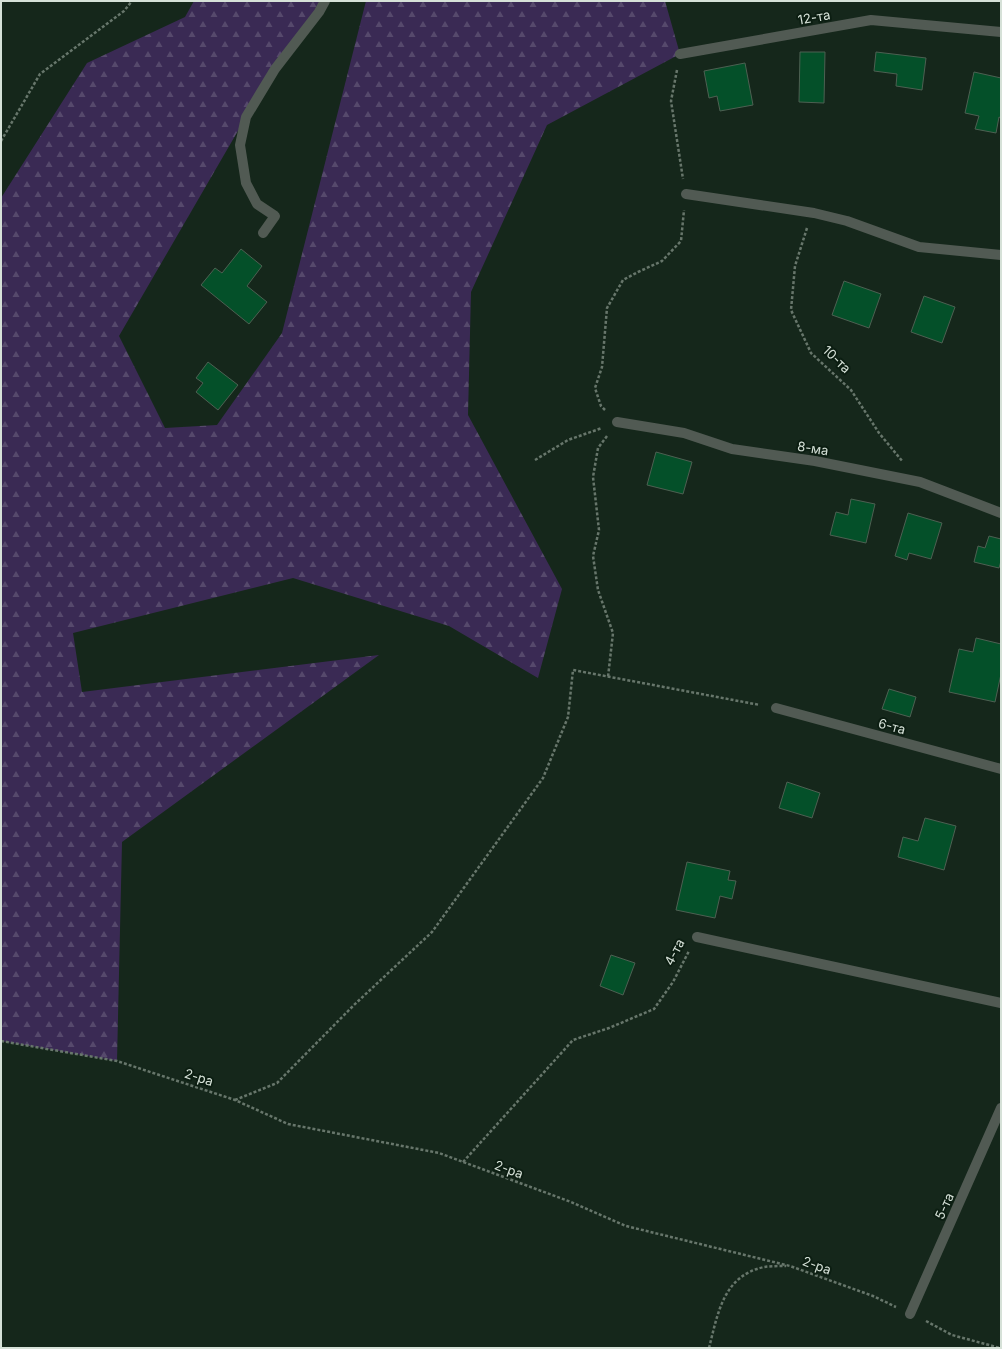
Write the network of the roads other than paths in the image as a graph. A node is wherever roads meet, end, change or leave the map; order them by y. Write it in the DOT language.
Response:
graph roads {
  1 [pos="325,1"];
  2 [pos="1001,32"];
  3 [pos="680,54"];
  4 [pos="686,194"];
  5 [pos="263,233"];
  6 [pos="1001,255"];
  7 [pos="617,422"];
  8 [pos="1001,513"];
  9 [pos="776,708"];
  10 [pos="1001,769"];
  11 [pos="697,937"];
  12 [pos="1001,1003"];
  13 [pos="1001,1108"];
  14 [pos="910,1314"];
  1 -- 5 [label="street"];
  2 -- 3 [label="street, 12-та"];
  4 -- 6 [label="street"];
  7 -- 8 [label="street, 8-ма"];
  9 -- 10 [label="street, 6-та"];
  11 -- 12 [label="street, 4-та"];
  13 -- 14 [label="street, 5-та"];
}
